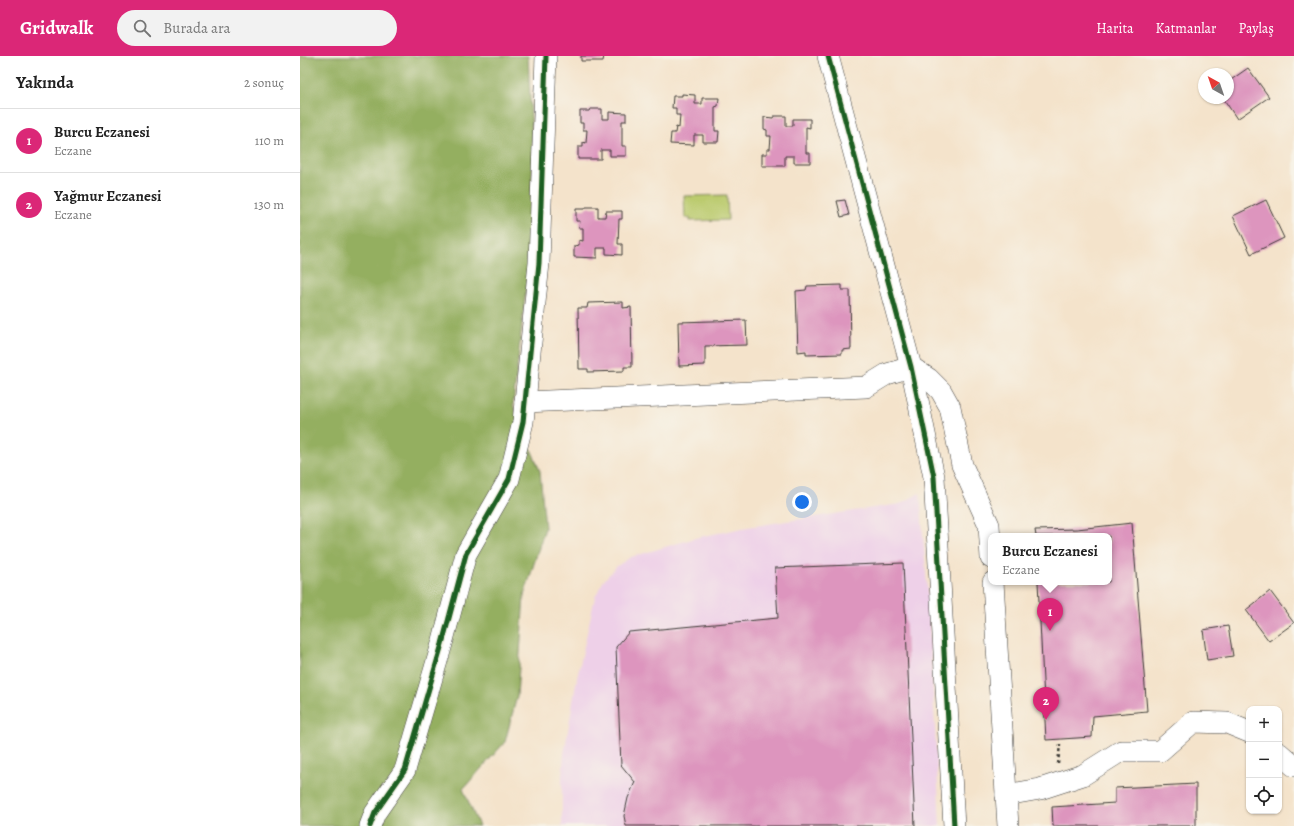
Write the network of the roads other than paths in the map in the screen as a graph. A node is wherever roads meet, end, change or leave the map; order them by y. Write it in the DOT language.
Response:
graph roads {
  1 [pos="546,56"];
  2 [pos="828,56"];
  3 [pos="911,367"];
  4 [pos="525,402"];
  5 [pos="989,533"];
  6 [pos="992,585"];
  7 [pos="1246,731"];
  8 [pos="1282,756"];
  9 [pos="1294,766"];
  10 [pos="1006,795"];
  11 [pos="370,826"];
  12 [pos="954,826"];
  13 [pos="1008,826"];
  1 -- 4 [label="street"];
  2 -- 3 [label="street"];
  3 -- 4 [label="street"];
  3 -- 5 [label="street"];
  3 -- 12 [label="street"];
  4 -- 11 [label="street"];
  6 -- 10 [label="street"];
  7 -- 10 [label="street"];
  8 -- 9 [label="street"];
  10 -- 13 [label="street"];
}
